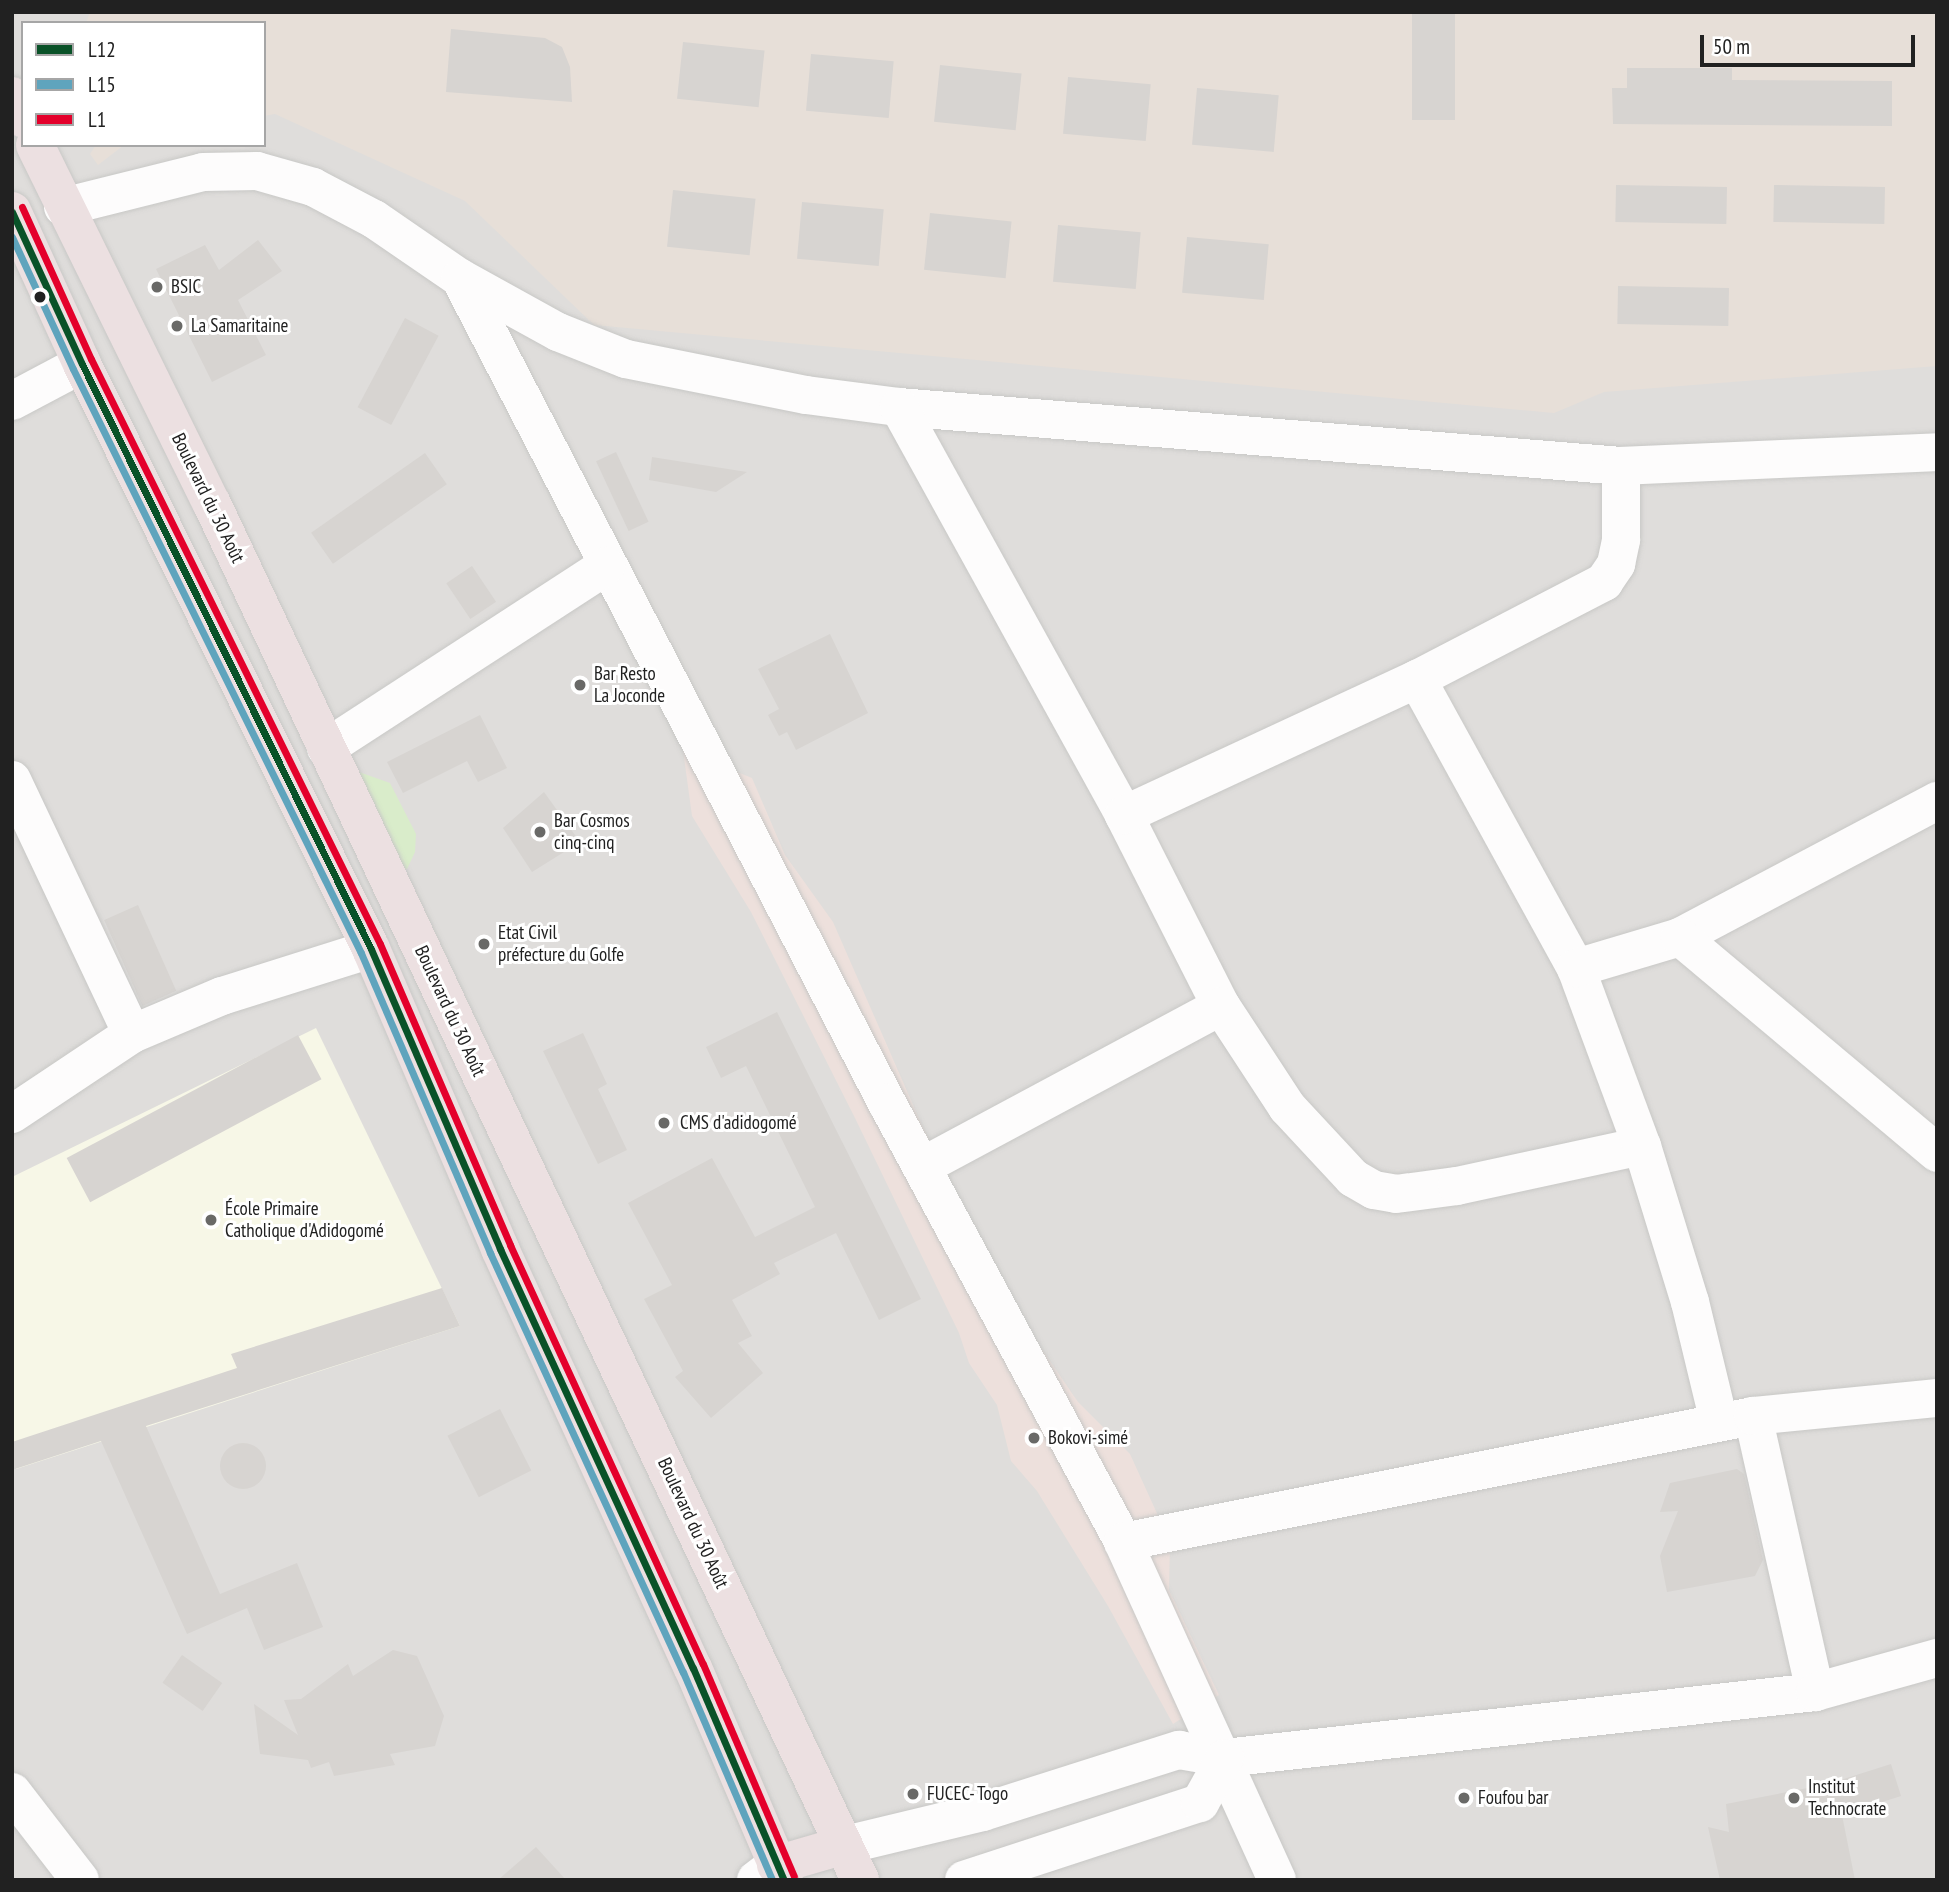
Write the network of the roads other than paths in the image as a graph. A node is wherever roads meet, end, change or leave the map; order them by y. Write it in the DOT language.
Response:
graph roads {
  1 [pos="12,96"];
  2 [pos="21,115"];
  3 [pos="36,147"];
  4 [pos="64,207"];
  5 [pos="12,211"];
  6 [pos="460,278"];
  7 [pos="132,342"];
  8 [pos="82,364"];
  9 [pos="12,401"];
  10 [pos="899,407"];
  11 [pos="1937,452"];
  12 [pos="1621,466"];
  13 [pos="606,566"];
  14 [pos="1417,679"];
  15 [pos="326,748"];
  16 [pos="285,770"];
  17 [pos="12,780"];
  18 [pos="1937,801"];
  19 [pos="1124,815"];
  20 [pos="1680,937"];
  21 [pos="371,949"];
  22 [pos="1576,968"];
  23 [pos="1221,1006"];
  24 [pos="132,1034"];
  25 [pos="12,1114"];
  26 [pos="1642,1146"];
  27 [pos="1937,1153"];
  28 [pos="923,1166"];
  29 [pos="1937,1398"];
  30 [pos="1736,1419"];
  31 [pos="1123,1542"];
  32 [pos="1937,1658"];
  33 [pos="1815,1692"];
  34 [pos="1226,1758"];
  35 [pos="12,1792"];
  36 [pos="841,1846"];
  37 [pos="772,1875"];
  38 [pos="80,1880"];
  39 [pos="860,1880"];
  40 [pos="964,1880"];
  41 [pos="1277,1880"];
  1 -- 2 [label="highway"];
  3 -- 4 [label="highway, Boulevard du 30 Août"];
  4 -- 6 [label="street"];
  4 -- 7 [label="highway, Boulevard du 30 Août"];
  5 -- 8 [label="highway"];
  6 -- 10 [label="street"];
  6 -- 13 [label="street"];
  7 -- 8 [label="highway"];
  7 -- 15 [label="highway, Boulevard du 30 Août"];
  8 -- 9 [label="street"];
  8 -- 16 [label="highway"];
  10 -- 12 [label="street"];
  10 -- 19 [label="street"];
  11 -- 12 [label="street"];
  12 -- 14 [label="street"];
  13 -- 15 [label="street"];
  13 -- 28 [label="street"];
  14 -- 19 [label="street"];
  14 -- 22 [label="street"];
  15 -- 16 [label="highway"];
  15 -- 36 [label="highway, Boulevard du 30 Août"];
  16 -- 21 [label="highway"];
  17 -- 24 [label="street"];
  18 -- 20 [label="street"];
  19 -- 23 [label="street"];
  20 -- 22 [label="street"];
  20 -- 27 [label="street"];
  21 -- 24 [label="street"];
  21 -- 37 [label="highway"];
  22 -- 26 [label="street"];
  23 -- 26 [label="street"];
  23 -- 28 [label="street"];
  24 -- 25 [label="street"];
  26 -- 30 [label="street"];
  28 -- 31 [label="street"];
  29 -- 30 [label="street"];
  30 -- 31 [label="street"];
  30 -- 33 [label="street"];
  31 -- 34 [label="street"];
  32 -- 33 [label="street"];
  33 -- 34 [label="street"];
  34 -- 36 [label="street"];
  34 -- 40 [label="street"];
  34 -- 41 [label="street"];
  35 -- 38 [label="street"];
  36 -- 37 [label="highway"];
  36 -- 39 [label="highway, Boulevard du 30 Août"];
}
